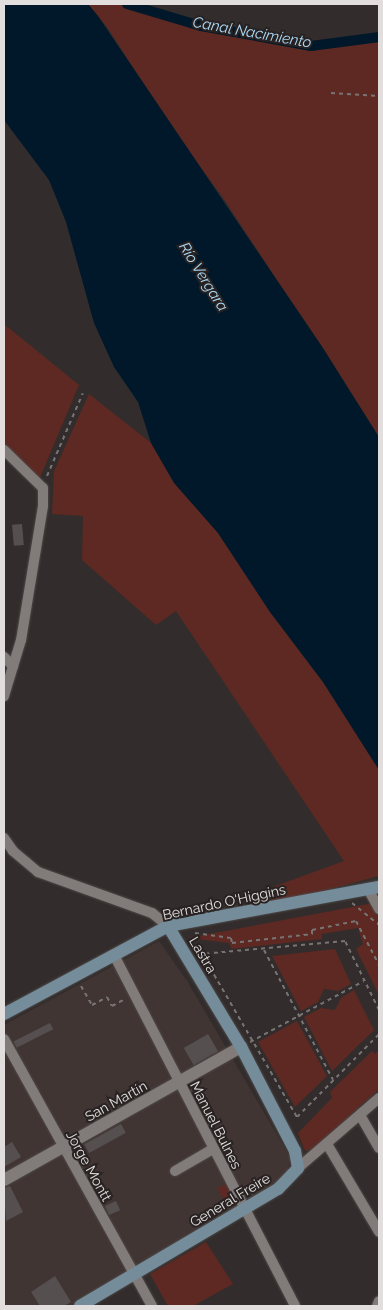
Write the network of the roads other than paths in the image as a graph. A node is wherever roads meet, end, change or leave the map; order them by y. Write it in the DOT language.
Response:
graph roads {
  1 [pos="4,450"];
  2 [pos="4,657"];
  3 [pos="13,666"];
  4 [pos="4,696"];
  5 [pos="4,838"];
  6 [pos="373,888"];
  7 [pos="379,909"];
  8 [pos="169,928"];
  9 [pos="114,955"];
  10 [pos="4,1014"];
  11 [pos="4,1039"];
  12 [pos="241,1047"];
  13 [pos="180,1083"];
  14 [pos="379,1098"];
  15 [pos="360,1115"];
  16 [pos="327,1144"];
  17 [pos="63,1147"];
  18 [pos="379,1148"];
  19 [pos="212,1149"];
  20 [pos="298,1168"];
  21 [pos="175,1171"];
  22 [pos="4,1180"];
  23 [pos="245,1210"];
  24 [pos="379,1232"];
  25 [pos="132,1273"];
  26 [pos="379,1301"];
  27 [pos="80,1306"];
  28 [pos="152,1306"];
  29 [pos="295,1306"];
  30 [pos="377,1306"];
  1 -- 3 [label="street"];
  2 -- 3 [label="street"];
  3 -- 4 [label="street"];
  5 -- 8 [label="street, Lastra"];
  6 -- 7 [label="street"];
  6 -- 8 [label="main road, Bernardo O'Higgins"];
  8 -- 9 [label="main road, Bernardo O'Higgins"];
  8 -- 12 [label="main road, Lastra"];
  9 -- 10 [label="main road, Bernardo O'Higgins"];
  9 -- 13 [label="street, Manuel Bulnes"];
  11 -- 17 [label="street, Jorge Montt"];
  12 -- 13 [label="street, San Martín"];
  12 -- 20 [label="main road, Lastra"];
  13 -- 17 [label="street, San Martín"];
  13 -- 19 [label="street, Manuel Bulnes"];
  14 -- 15 [label="street, General Freire"];
  15 -- 16 [label="street, General Freire"];
  15 -- 18 [label="street"];
  16 -- 20 [label="street, General Freire"];
  16 -- 24 [label="street"];
  17 -- 22 [label="street, San Martín"];
  17 -- 25 [label="street, Jorge Montt"];
  19 -- 21 [label="street"];
  19 -- 23 [label="street, Manuel Bulnes"];
  20 -- 23 [label="main road, General Freire"];
  23 -- 25 [label="main road, General Freire"];
  23 -- 29 [label="street, Manuel Bulnes"];
  25 -- 27 [label="main road, General Freire"];
  25 -- 28 [label="street, Jorge Montt"];
  26 -- 30 [label="street"];
}
